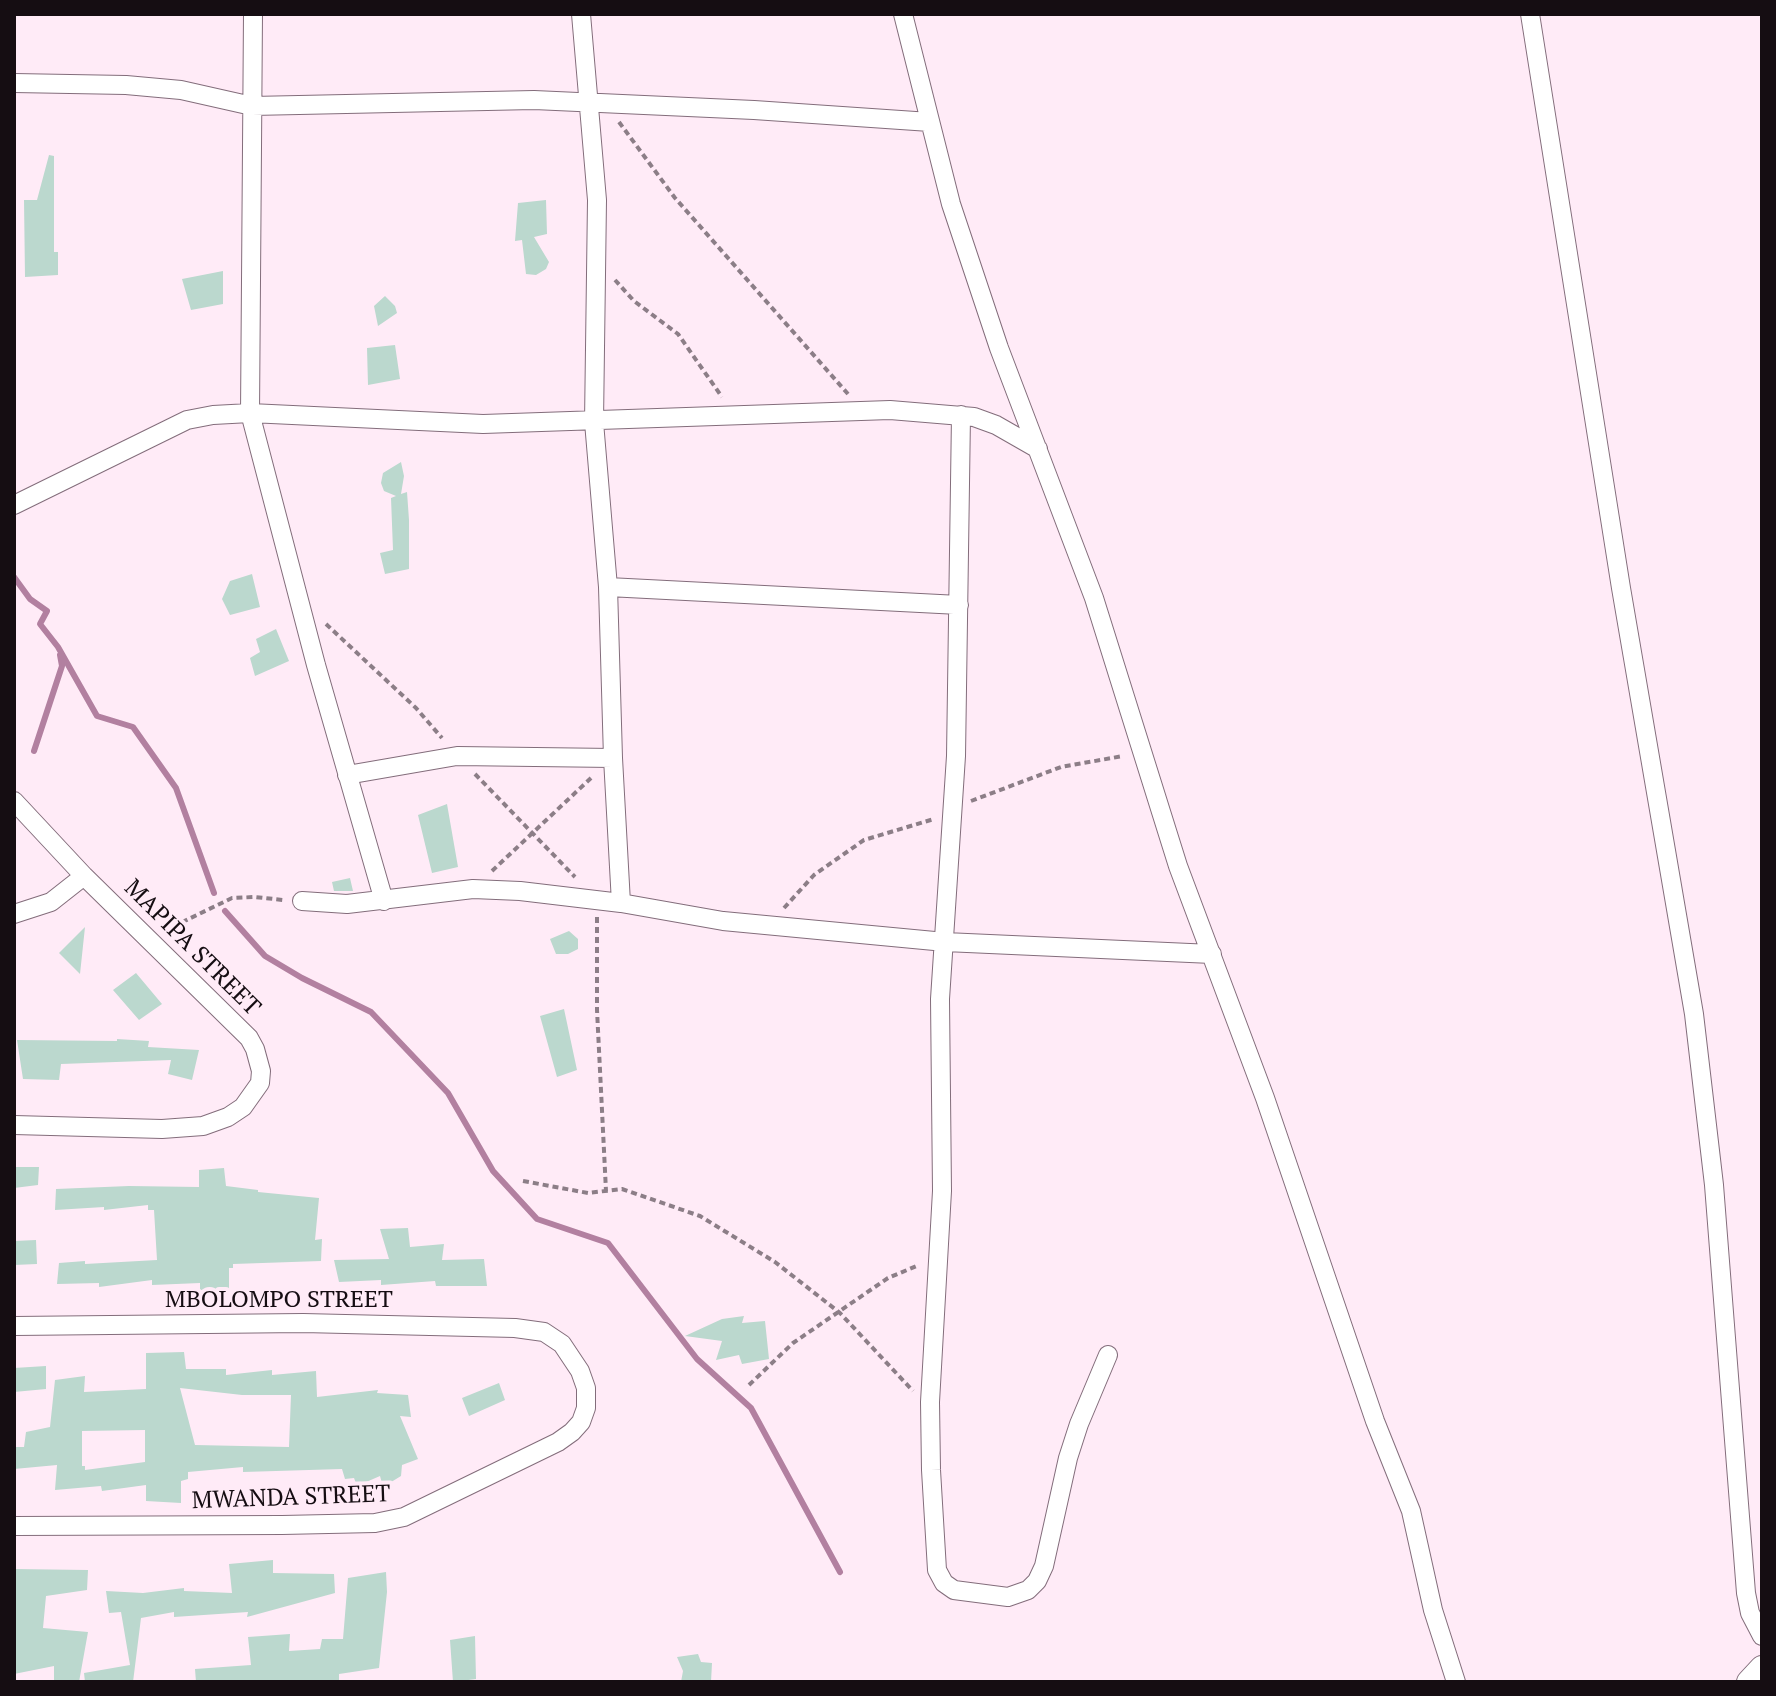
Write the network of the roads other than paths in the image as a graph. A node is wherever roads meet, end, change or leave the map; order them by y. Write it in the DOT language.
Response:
graph roads {
  1 [pos="253,14"];
  2 [pos="581,14"];
  3 [pos="903,14"];
  4 [pos="1530,14"];
  5 [pos="14,83"];
  6 [pos="596,103"];
  7 [pos="252,106"];
  8 [pos="930,122"];
  9 [pos="250,413"];
  10 [pos="961,415"];
  11 [pos="594,422"];
  12 [pos="1038,449"];
  13 [pos="14,505"];
  14 [pos="608,587"];
  15 [pos="959,605"];
  16 [pos="613,758"];
  17 [pos="347,775"];
  18 [pos="14,801"];
  19 [pos="84,876"];
  20 [pos="302,901"];
  21 [pos="384,901"];
  22 [pos="621,903"];
  23 [pos="14,914"];
  24 [pos="945,942"];
  25 [pos="1212,954"];
  26 [pos="14,1125"];
  27 [pos="14,1326"];
  28 [pos="544,1332"];
  29 [pos="1108,1355"];
  30 [pos="14,1526"];
  31 [pos="1762,1636"];
  32 [pos="1762,1668"];
  33 [pos="1456,1682"];
  34 [pos="1749,1682"];
  1 -- 7 [label="street"];
  2 -- 6 [label="street"];
  3 -- 8 [label="street"];
  4 -- 31 [label="street"];
  5 -- 7 [label="street"];
  6 -- 7 [label="street"];
  6 -- 8 [label="street"];
  6 -- 11 [label="street"];
  7 -- 9 [label="street"];
  8 -- 12 [label="street"];
  9 -- 11 [label="street"];
  9 -- 13 [label="street"];
  9 -- 17 [label="street"];
  10 -- 11 [label="street"];
  10 -- 12 [label="street"];
  10 -- 15 [label="street"];
  11 -- 14 [label="street"];
  12 -- 25 [label="street"];
  14 -- 15 [label="street"];
  14 -- 16 [label="street"];
  15 -- 24 [label="street"];
  16 -- 17 [label="street"];
  16 -- 22 [label="street"];
  17 -- 21 [label="street"];
  18 -- 19 [label="street, MAPIPA STREET"];
  19 -- 23 [label="street"];
  19 -- 26 [label="street, MAPIPA STREET"];
  20 -- 21 [label="street"];
  21 -- 22 [label="street"];
  22 -- 24 [label="street"];
  24 -- 25 [label="street"];
  24 -- 29 [label="street"];
  25 -- 33 [label="street"];
  27 -- 28 [label="street, MBOLOMPO STREET"];
  28 -- 30 [label="street, MWANDA STREET"];
  32 -- 34 [label="street"];
}
